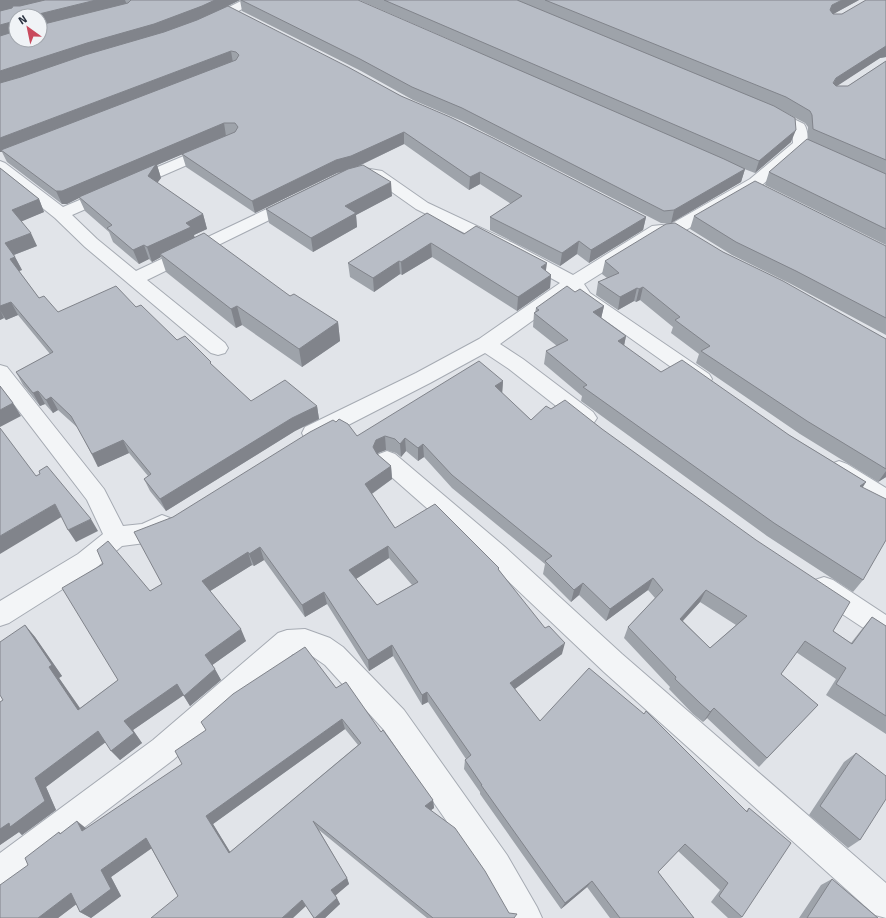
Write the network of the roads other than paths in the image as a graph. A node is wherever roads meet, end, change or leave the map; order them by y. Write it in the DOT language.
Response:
graph roads {
  1 [pos="254,0"];
  2 [pos="230,11"];
  3 [pos="243,18"];
  4 [pos="197,27"];
  5 [pos="758,107"];
  6 [pos="225,143"];
  7 [pos="2,160"];
  8 [pos="352,175"];
  9 [pos="750,181"];
  10 [pos="769,195"];
  11 [pos="305,197"];
  12 [pos="61,214"];
  13 [pos="659,227"];
  14 [pos="694,240"];
  15 [pos="135,278"];
  16 [pos="572,283"];
  17 [pos="486,344"];
  18 [pos="218,348"];
  19 [pos="0,372"];
  20 [pos="713,387"];
  21 [pos="602,430"];
  22 [pos="298,441"];
  23 [pos="387,460"];
  24 [pos="825,461"];
  25 [pos="886,499"];
  26 [pos="181,514"];
  27 [pos="116,537"];
  28 [pos="809,578"];
  29 [pos="0,616"];
  30 [pos="886,629"];
  31 [pos="0,872"];
  32 [pos="886,904"];
  33 [pos="526,918"];
  1 -- 2 [label="street"];
  2 -- 3 [label="street"];
  2 -- 4 [label="street"];
  5 -- 9 [label="street"];
  6 -- 12 [label="street"];
  7 -- 12 [label="street"];
  8 -- 16 [label="street"];
  9 -- 10 [label="street"];
  9 -- 13 [label="street"];
  11 -- 15 [label="street"];
  12 -- 15 [label="street"];
  13 -- 14 [label="street"];
  13 -- 16 [label="street"];
  15 -- 18 [label="street"];
  16 -- 17 [label="street"];
  16 -- 20 [label="street"];
  17 -- 21 [label="street"];
  17 -- 22 [label="street"];
  19 -- 27 [label="street"];
  23 -- 32 [label="street"];
  24 -- 25 [label="street"];
  26 -- 27 [label="street"];
  27 -- 29 [label="street"];
  28 -- 30 [label="street"];
  31 -- 33 [label="street"];
}
